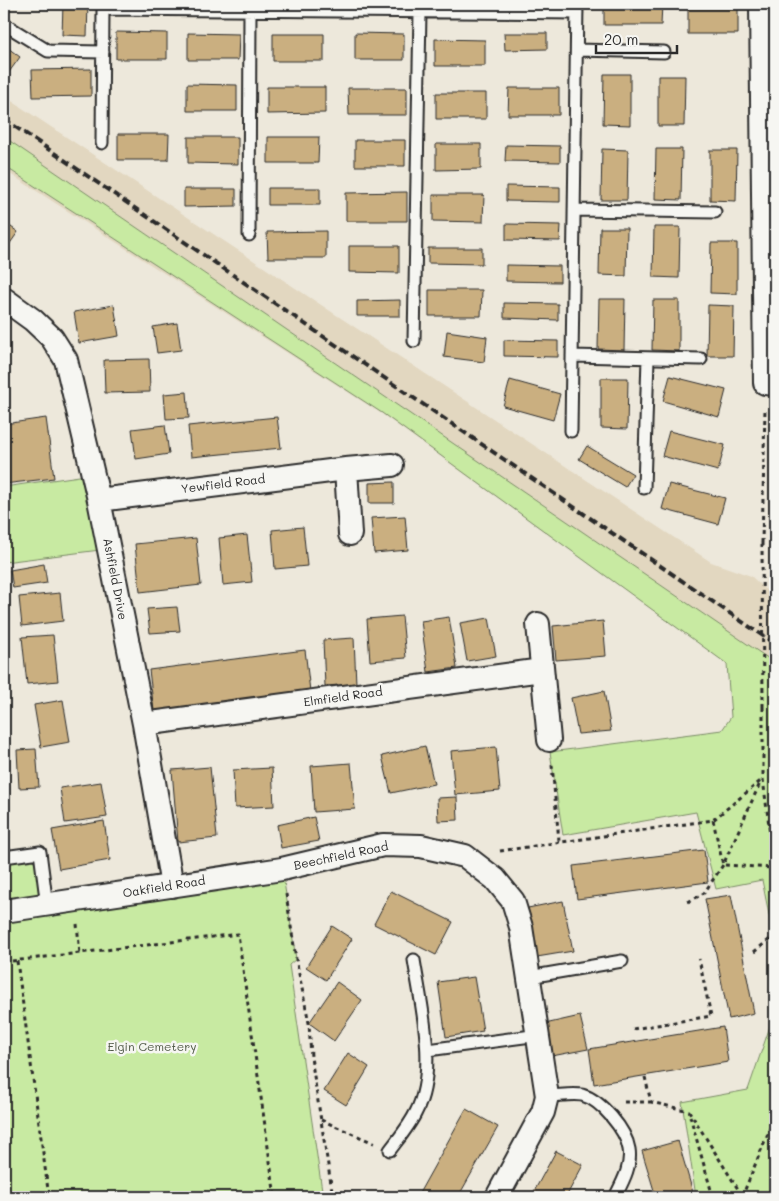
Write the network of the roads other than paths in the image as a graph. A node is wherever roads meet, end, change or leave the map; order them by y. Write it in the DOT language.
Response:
graph roads {
  1 [pos="761,4"];
  2 [pos="577,8"];
  3 [pos="250,10"];
  4 [pos="420,12"];
  5 [pos="4,24"];
  6 [pos="577,50"];
  7 [pos="103,52"];
  8 [pos="664,52"];
  9 [pos="769,123"];
  10 [pos="102,143"];
  11 [pos="574,210"];
  12 [pos="715,212"];
  13 [pos="249,235"];
  14 [pos="4,300"];
  15 [pos="414,341"];
  16 [pos="572,356"];
  17 [pos="648,358"];
  18 [pos="701,359"];
  19 [pos="770,383"];
  20 [pos="570,431"];
  21 [pos="392,465"];
  22 [pos="346,469"];
  23 [pos="644,488"];
  24 [pos="99,500"];
  25 [pos="350,534"];
  26 [pos="538,624"];
  27 [pos="542,670"];
  28 [pos="144,724"];
  29 [pos="549,740"];
  30 [pos="4,857"];
  31 [pos="282,869"];
  32 [pos="172,886"];
  33 [pos="47,906"];
  34 [pos="4,911"];
  35 [pos="414,960"];
  36 [pos="622,961"];
  37 [pos="529,977"];
  38 [pos="539,1035"];
  39 [pos="428,1050"];
  40 [pos="547,1096"];
  41 [pos="390,1150"];
  42 [pos="497,1197"];
  43 [pos="615,1197"];
  1 -- 9 [label="street"];
  2 -- 4 [label="lane"];
  2 -- 6 [label="lane"];
  3 -- 4 [label="lane"];
  3 -- 7 [label="lane"];
  3 -- 13 [label="lane"];
  4 -- 15 [label="lane"];
  5 -- 7 [label="lane"];
  6 -- 8 [label="lane"];
  6 -- 11 [label="lane"];
  7 -- 10 [label="lane"];
  9 -- 19 [label="street"];
  11 -- 12 [label="lane"];
  11 -- 16 [label="lane"];
  14 -- 24 [label="street, Ashfield Drive"];
  16 -- 17 [label="lane"];
  16 -- 20 [label="lane"];
  17 -- 18 [label="lane"];
  17 -- 23 [label="lane"];
  21 -- 22 [label="street, Yewfield Road"];
  22 -- 24 [label="street, Yewfield Road"];
  22 -- 25 [label="street"];
  24 -- 28 [label="street, Ashfield Drive"];
  26 -- 27 [label="street"];
  27 -- 28 [label="street, Elmfield Road"];
  27 -- 29 [label="street"];
  28 -- 32 [label="street, Ashfield Drive"];
  30 -- 33 [label="lane"];
  31 -- 32 [label="street, Oakfield Road"];
  31 -- 37 [label="street, Beechfield Road"];
  32 -- 33 [label="street, Oakfield Road"];
  33 -- 34 [label="street, Oakfield Road"];
  35 -- 39 [label="lane"];
  36 -- 37 [label="lane"];
  37 -- 38 [label="street, Beechfield Road"];
  38 -- 39 [label="lane"];
  38 -- 40 [label="street, Beechfield Road"];
  39 -- 41 [label="lane"];
  40 -- 42 [label="street, Beechfield Road"];
  40 -- 43 [label="lane"];
}
